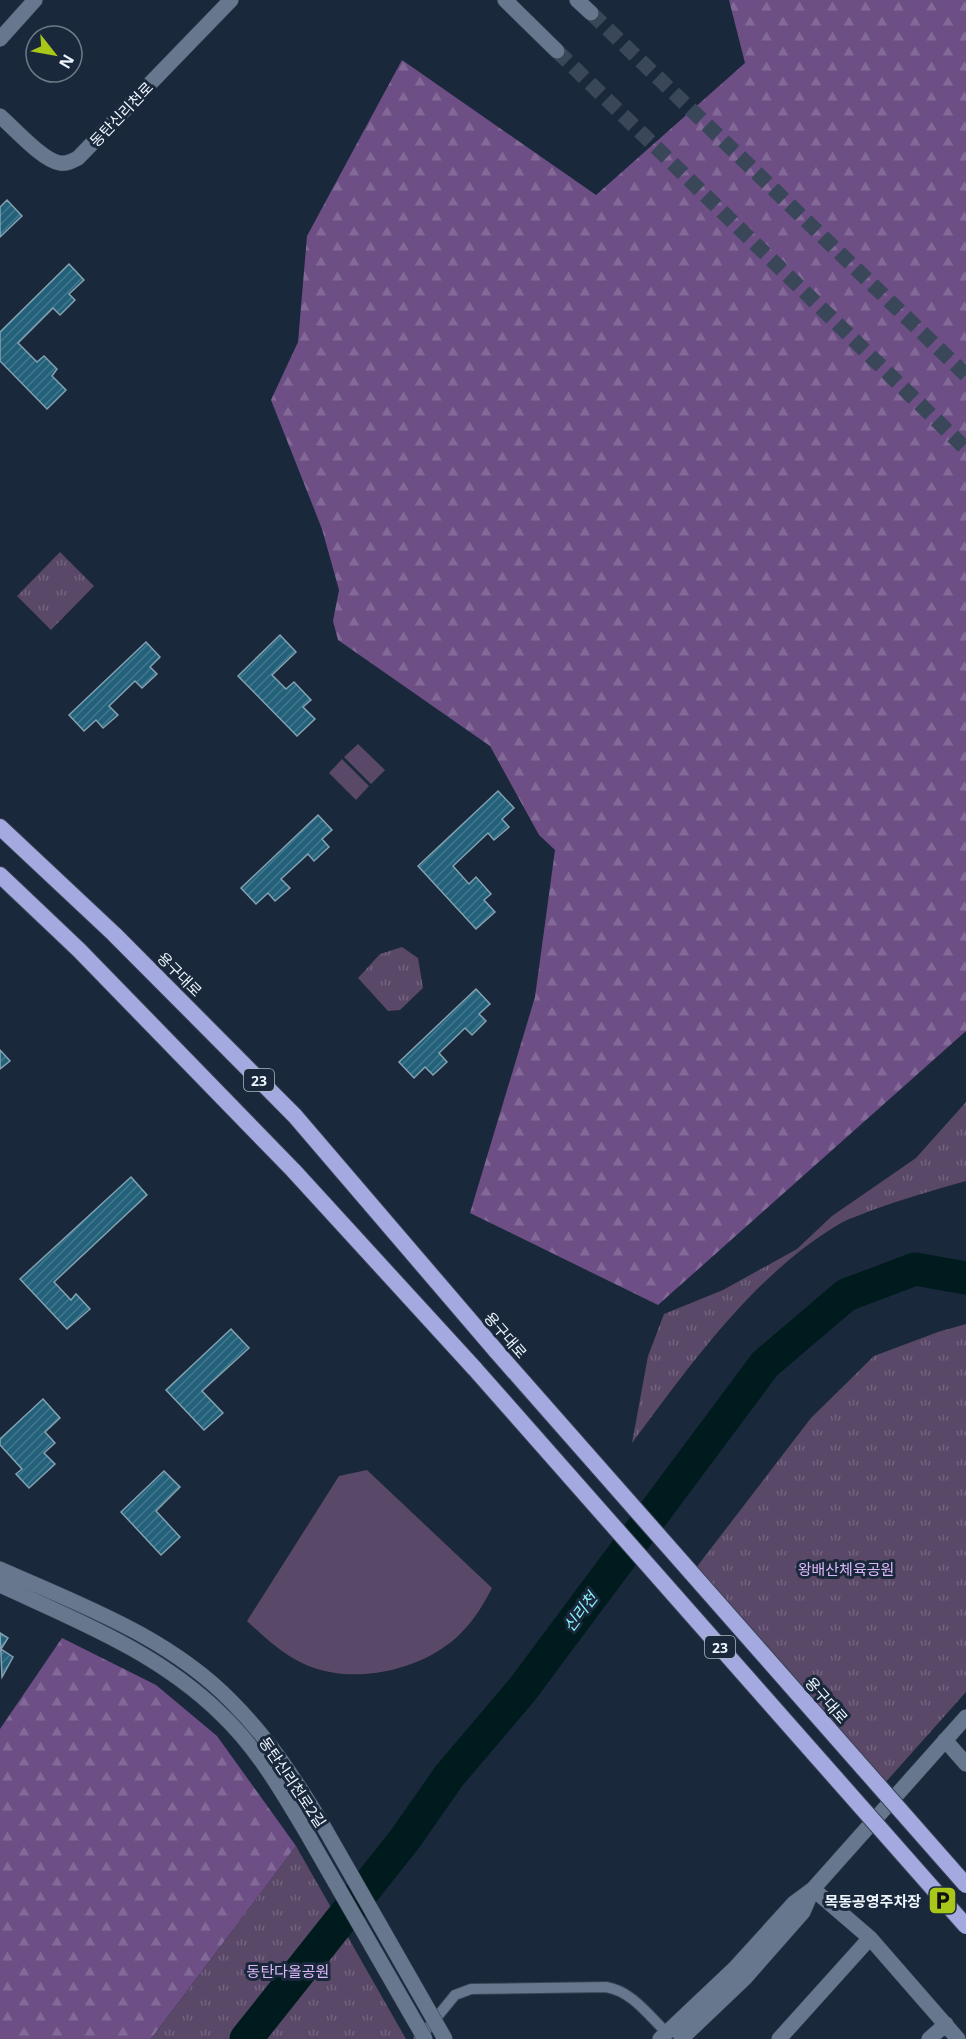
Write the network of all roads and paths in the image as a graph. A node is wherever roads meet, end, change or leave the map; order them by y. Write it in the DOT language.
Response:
graph roads {
  1 [pos="35,0"];
  2 [pos="231,0"];
  3 [pos="505,0"];
  4 [pos="578,0"];
  5 [pos="591,13"];
  6 [pos="0,39"];
  7 [pos="557,51"];
  8 [pos="0,116"];
  9 [pos="0,827"];
  10 [pos="0,875"];
  11 [pos="0,1569"];
  12 [pos="0,1586"];
  13 [pos="966,1717"];
  14 [pos="945,1740"];
  15 [pos="966,1764"];
  16 [pos="966,1885"];
  17 [pos="813,1889"];
  18 [pos="966,1926"];
  19 [pos="870,1938"];
  20 [pos="946,2024"];
  21 [pos="789,2036"];
  22 [pos="669,2037"];
  23 [pos="419,2039"];
  24 [pos="425,2039"];
  25 [pos="445,2039"];
  26 [pos="929,2039"];
  27 [pos="958,2039"];
  1 -- 6 [label="street"];
  2 -- 8 [label="street, 동탄신리천로"];
  3 -- 7 [label="street"];
  4 -- 5 [label="street"];
  9 -- 16 [label="highway, 용구대로 / 23, bridge"];
  10 -- 18 [label="highway, 23, bridge"];
  11 -- 25 [label="street, 동탄신리천로2길, bridge"];
  12 -- 24 [label="street, 동탄신리천로2길, bridge"];
  13 -- 14 [label="street"];
  14 -- 15 [label="street"];
  14 -- 17 [label="street"];
  17 -- 19 [label="street"];
  17 -- 22 [label="street"];
  19 -- 20 [label="street"];
  19 -- 21 [label="street"];
  20 -- 26 [label="street"];
  20 -- 27 [label="street"];
  22 -- 23 [label="lane"];
}
